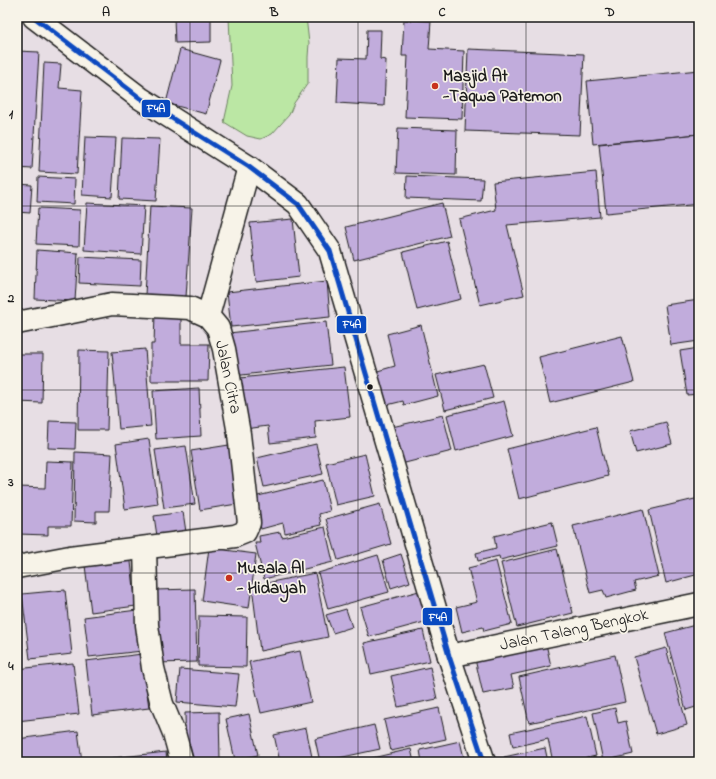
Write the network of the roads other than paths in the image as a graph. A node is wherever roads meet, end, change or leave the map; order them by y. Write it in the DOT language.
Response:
graph roads {
  1 [pos="34,17"];
  2 [pos="249,167"];
  3 [pos="208,316"];
  4 [pos="17,323"];
  5 [pos="145,548"];
  6 [pos="17,567"];
  7 [pos="699,604"];
  8 [pos="449,656"];
  9 [pos="182,762"];
  10 [pos="484,762"];
  1 -- 2 [label="street"];
  2 -- 3 [label="street"];
  2 -- 8 [label="street"];
  3 -- 4 [label="street"];
  3 -- 5 [label="street, Jalan Citra"];
  5 -- 6 [label="street, Jalan Citra"];
  5 -- 9 [label="street"];
  7 -- 8 [label="street, Jalan Talang Bengkok"];
  8 -- 10 [label="street"];
}
